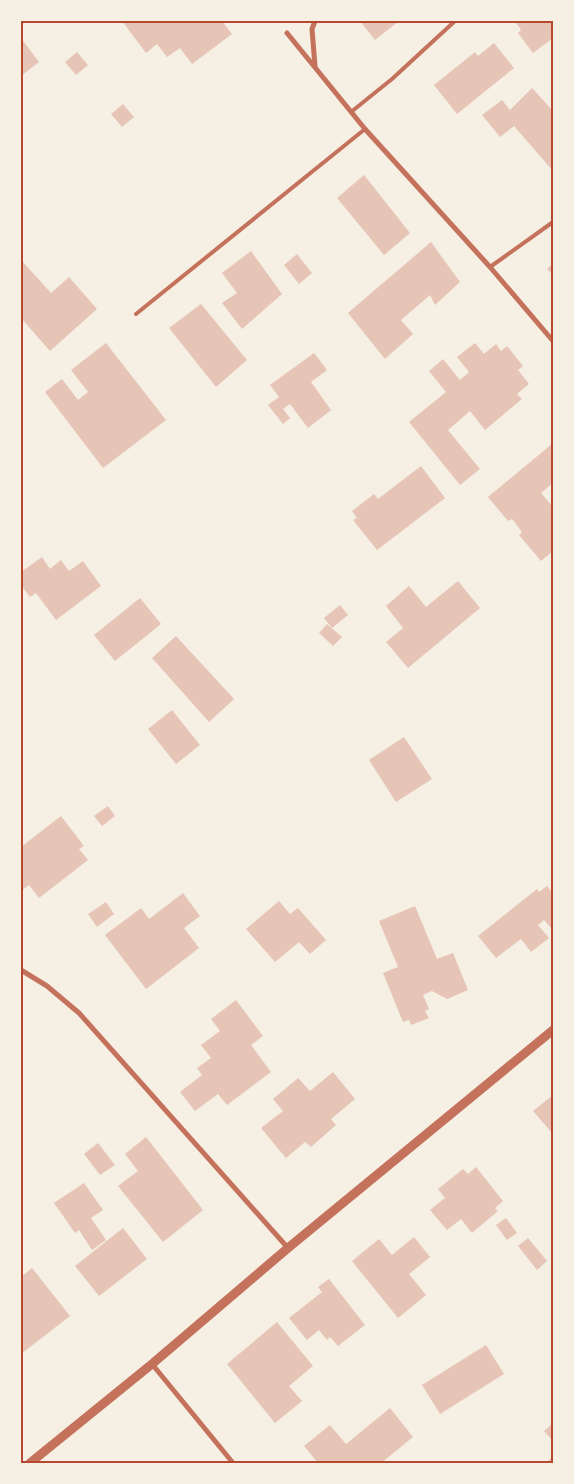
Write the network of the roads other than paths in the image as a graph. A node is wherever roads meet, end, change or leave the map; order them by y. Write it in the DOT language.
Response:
graph roads {
  1 [pos="314,21"];
  2 [pos="454,21"];
  3 [pos="287,32"];
  4 [pos="315,67"];
  5 [pos="351,112"];
  6 [pos="365,129"];
  7 [pos="553,222"];
  8 [pos="490,267"];
  9 [pos="136,314"];
  10 [pos="553,341"];
  11 [pos="21,970"];
  12 [pos="553,1030"];
  13 [pos="288,1248"];
  14 [pos="152,1364"];
  15 [pos="30,1463"];
  16 [pos="233,1463"];
  1 -- 4 [label="street"];
  2 -- 5 [label="lane"];
  3 -- 4 [label="street"];
  4 -- 5 [label="street"];
  5 -- 6 [label="street"];
  6 -- 8 [label="street"];
  6 -- 9 [label="lane"];
  7 -- 8 [label="lane"];
  8 -- 10 [label="street"];
  11 -- 13 [label="street"];
  12 -- 13 [label="street"];
  13 -- 14 [label="street"];
  14 -- 15 [label="street"];
  14 -- 16 [label="street"];
}
